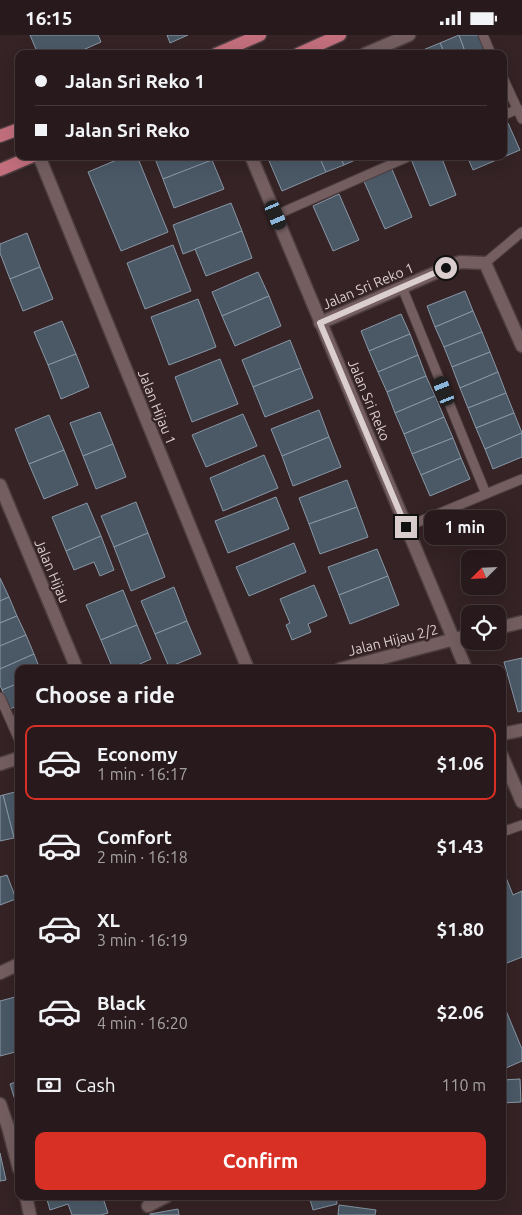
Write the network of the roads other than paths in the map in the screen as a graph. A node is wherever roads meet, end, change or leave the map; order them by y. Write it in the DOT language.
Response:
graph roads {
  1 [pos="260,35"];
  2 [pos="340,35"];
  3 [pos="409,35"];
  4 [pos="483,35"];
  5 [pos="225,50"];
  6 [pos="307,50"];
  7 [pos="374,50"];
  8 [pos="489,50"];
  9 [pos="507,86"];
  10 [pos="518,109"];
  11 [pos="507,114"];
  12 [pos="522,119"];
  13 [pos="15,130"];
  14 [pos="0,136"];
  15 [pos="24,160"];
  16 [pos="42,160"];
  17 [pos="253,160"];
  18 [pos="401,160"];
  19 [pos="0,170"];
  20 [pos="276,215"];
  21 [pos="522,232"];
  22 [pos="485,263"];
  23 [pos="402,287"];
  24 [pos="320,323"];
  25 [pos="522,346"];
  26 [pos="522,479"];
  27 [pos="0,485"];
  28 [pos="486,494"];
  29 [pos="406,527"];
  30 [pos="522,622"];
  31 [pos="506,626"];
  32 [pos="461,637"];
  33 [pos="454,639"];
  34 [pos="74,665"];
  35 [pos="246,665"];
  36 [pos="355,665"];
  37 [pos="464,665"];
  38 [pos="0,697"];
  39 [pos="522,730"];
  40 [pos="15,731"];
  41 [pos="506,733"];
  42 [pos="15,759"];
  43 [pos="0,764"];
  44 [pos="506,765"];
  45 [pos="522,802"];
  46 [pos="522,825"];
  47 [pos="506,831"];
  48 [pos="15,966"];
  49 [pos="0,973"];
  50 [pos="0,1104"];
  51 [pos="15,1154"];
  52 [pos="27,1200"];
  53 [pos="159,1200"];
  54 [pos="148,1206"];
  55 [pos="30,1215"];
  1 -- 5 [label="main road"];
  2 -- 6 [label="main road"];
  3 -- 7 [label="street"];
  4 -- 8 [label="lane"];
  9 -- 10 [label="lane"];
  10 -- 11 [label="lane"];
  10 -- 12 [label="lane"];
  13 -- 14 [label="main road"];
  15 -- 19 [label="main road"];
  16 -- 35 [label="street, Jalan Hijau 1"];
  17 -- 20 [label="street, Jalan Sri Reko"];
  18 -- 20 [label="lane"];
  20 -- 24 [label="street, Jalan Sri Reko"];
  21 -- 22 [label="lane"];
  22 -- 23 [label="street, Jalan Sri Reko 1"];
  22 -- 25 [label="street"];
  23 -- 24 [label="street, Jalan Sri Reko 1"];
  23 -- 28 [label="lane"];
  24 -- 29 [label="street, Jalan Sri Reko"];
  26 -- 28 [label="lane"];
  27 -- 34 [label="street, Jalan Hijau"];
  28 -- 29 [label="lane"];
  29 -- 33 [label="street, Jalan Sri Reko"];
  30 -- 31 [label="street"];
  32 -- 33 [label="street"];
  33 -- 36 [label="street, Jalan Hijau 2/2"];
  33 -- 37 [label="street, Jalan Sri Reko"];
  38 -- 40 [label="lane"];
  39 -- 41 [label="street"];
  42 -- 43 [label="street"];
  44 -- 45 [label="street"];
  46 -- 47 [label="lane"];
  48 -- 49 [label="street"];
  50 -- 51 [label="street"];
  52 -- 55 [label="street"];
  53 -- 54 [label="street"];
}
